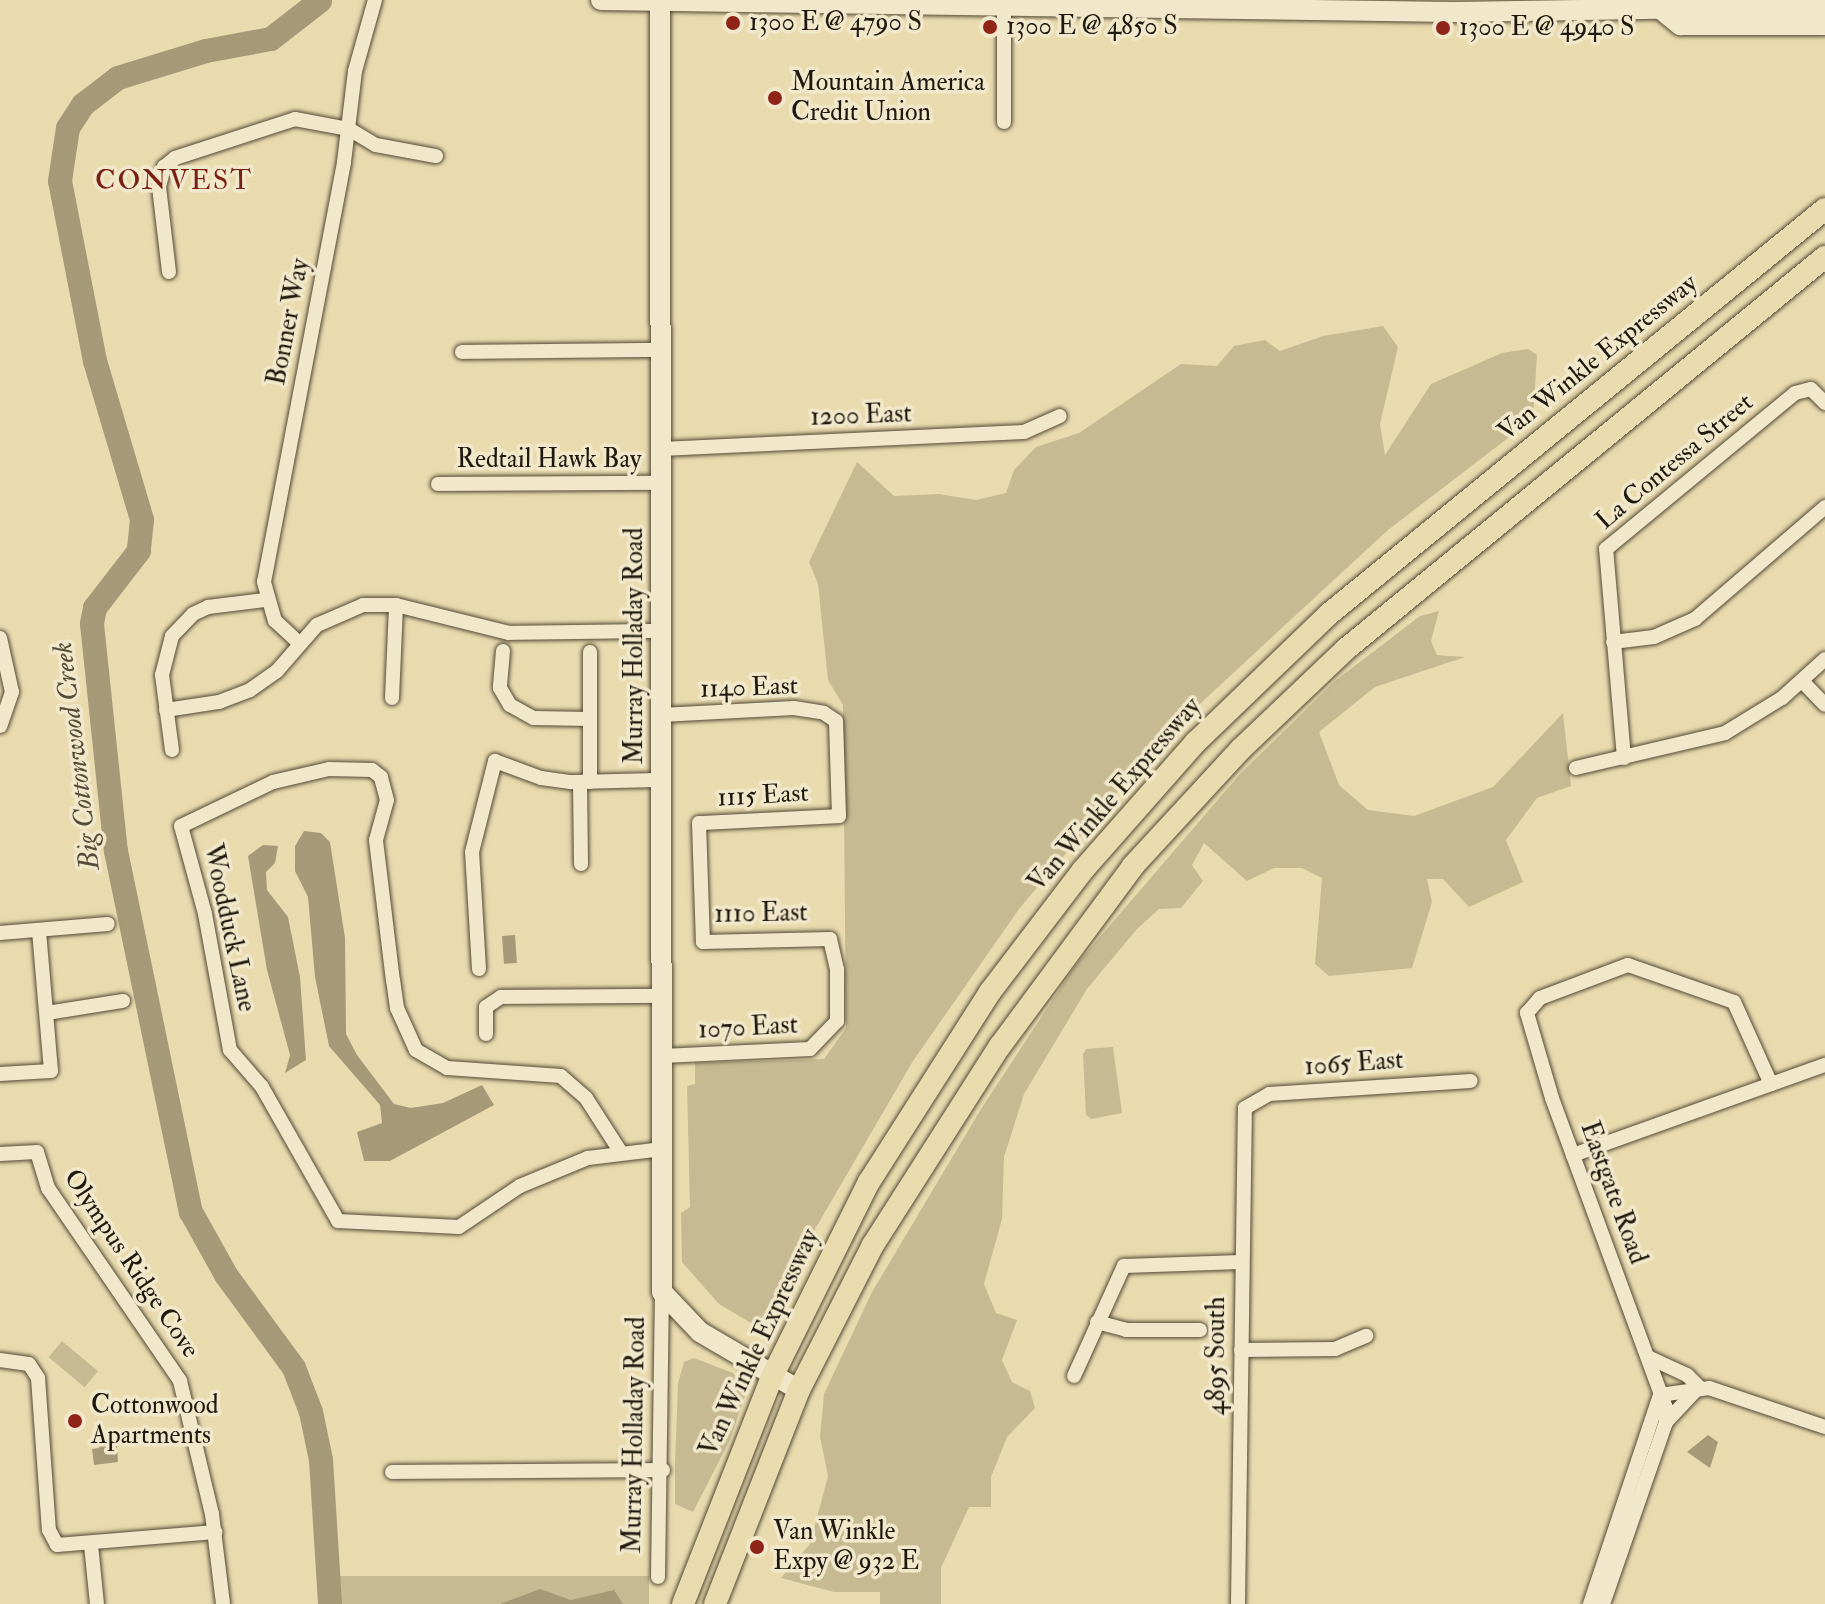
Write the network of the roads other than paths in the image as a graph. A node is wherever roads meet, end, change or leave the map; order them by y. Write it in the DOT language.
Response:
graph roads {
  1 [pos="375,0"];
  2 [pos="601,0"];
  3 [pos="660,1"];
  4 [pos="968,2"];
  5 [pos="896,3"];
  6 [pos="1004,5"];
  7 [pos="1319,5"];
  8 [pos="1825,6"];
  9 [pos="1664,12"];
  10 [pos="1825,25"];
  11 [pos="1004,122"];
  12 [pos="349,129"];
  13 [pos="436,156"];
  14 [pos="1825,209"];
  15 [pos="1825,257"];
  16 [pos="169,272"];
  17 [pos="661,350"];
  18 [pos="462,352"];
  19 [pos="1825,403"];
  20 [pos="1060,416"];
  21 [pos="661,449"];
  22 [pos="661,483"];
  23 [pos="438,484"];
  24 [pos="1825,507"];
  25 [pos="265,600"];
  26 [pos="396,605"];
  27 [pos="661,631"];
  28 [pos="1,640"];
  29 [pos="1613,642"];
  30 [pos="299,643"];
  31 [pos="503,651"];
  32 [pos="590,652"];
  33 [pos="1825,659"];
  34 [pos="1802,681"];
  35 [pos="392,698"];
  36 [pos="1825,705"];
  37 [pos="166,710"];
  38 [pos="661,715"];
  39 [pos="590,719"];
  40 [pos="0,726"];
  41 [pos="172,750"];
  42 [pos="1624,758"];
  43 [pos="1576,768"];
  44 [pos="661,780"];
  45 [pos="585,782"];
  46 [pos="839,816"];
  47 [pos="581,864"];
  48 [pos="700,880"];
  49 [pos="108,924"];
  50 [pos="39,932"];
  51 [pos="0,933"];
  52 [pos="830,939"];
  53 [pos="479,969"];
  54 [pos="662,996"];
  55 [pos="123,1001"];
  56 [pos="47,1013"];
  57 [pos="486,1034"];
  58 [pos="662,1056"];
  59 [pos="1825,1065"];
  60 [pos="0,1074"];
  61 [pos="1471,1081"];
  62 [pos="1771,1084"];
  63 [pos="1245,1108"];
  64 [pos="662,1149"];
  65 [pos="620,1151"];
  66 [pos="0,1154"];
  67 [pos="1573,1155"];
  68 [pos="1241,1262"];
  69 [pos="662,1292"];
  70 [pos="1097,1322"];
  71 [pos="1200,1330"];
  72 [pos="1366,1336"];
  73 [pos="1241,1350"];
  74 [pos="1648,1357"];
  75 [pos="0,1360"];
  76 [pos="1074,1376"];
  77 [pos="772,1377"];
  78 [pos="1699,1387"];
  79 [pos="799,1390"];
  80 [pos="1660,1395"];
  81 [pos="1666,1422"];
  82 [pos="1825,1427"];
  83 [pos="663,1470"];
  84 [pos="392,1472"];
  85 [pos="215,1532"];
  86 [pos="91,1545"];
  87 [pos="658,1577"];
  88 [pos="97,1604"];
  89 [pos="223,1604"];
  90 [pos="683,1604"];
  91 [pos="715,1604"];
  92 [pos="1238,1604"];
  93 [pos="1590,1604"];
  94 [pos="1603,1604"];
  1 -- 12 [label="street, Bonner Way"];
  2 -- 3 [label="main road"];
  3 -- 5 [label="main road"];
  3 -- 17 [label="main road, Murray Holladay Road"];
  4 -- 5 [label="main road"];
  4 -- 6 [label="main road"];
  6 -- 7 [label="main road"];
  6 -- 11 [label="street"];
  7 -- 9 [label="main road"];
  8 -- 9 [label="main road"];
  9 -- 10 [label="main road"];
  12 -- 13 [label="street"];
  12 -- 16 [label="street"];
  12 -- 25 [label="street, Bonner Way"];
  14 -- 77 [label="main road, Van Winkle Expressway"];
  15 -- 79 [label="main road"];
  17 -- 18 [label="street"];
  17 -- 21 [label="main road, Murray Holladay Road"];
  19 -- 29 [label="street, La Contessa Street"];
  20 -- 21 [label="street, 1200 East"];
  21 -- 22 [label="main road, Murray Holladay Road"];
  22 -- 23 [label="street, Redtail Hawk Bay"];
  22 -- 27 [label="main road, Murray Holladay Road"];
  24 -- 29 [label="street"];
  25 -- 30 [label="street"];
  25 -- 37 [label="street"];
  26 -- 27 [label="street"];
  26 -- 30 [label="street"];
  26 -- 35 [label="street"];
  27 -- 38 [label="main road, Murray Holladay Road"];
  28 -- 40 [label="street"];
  29 -- 42 [label="street, La Contessa Street"];
  30 -- 37 [label="street"];
  31 -- 39 [label="street"];
  32 -- 39 [label="street"];
  33 -- 34 [label="street"];
  34 -- 36 [label="street"];
  34 -- 42 [label="street"];
  37 -- 41 [label="street"];
  38 -- 44 [label="main road, Murray Holladay Road"];
  38 -- 46 [label="street, 1140 East"];
  39 -- 45 [label="street"];
  42 -- 43 [label="street"];
  44 -- 45 [label="street"];
  44 -- 54 [label="main road, Murray Holladay Road"];
  45 -- 47 [label="street"];
  45 -- 53 [label="street"];
  46 -- 48 [label="street, 1115 East"];
  48 -- 52 [label="street, 1110 East"];
  49 -- 50 [label="street"];
  50 -- 51 [label="street"];
  50 -- 56 [label="street"];
  52 -- 58 [label="street, 1070 East"];
  54 -- 57 [label="street"];
  54 -- 58 [label="main road, Murray Holladay Road"];
  55 -- 56 [label="street"];
  56 -- 60 [label="street"];
  58 -- 64 [label="main road, Murray Holladay Road"];
  59 -- 62 [label="street"];
  61 -- 63 [label="street, 1065 East"];
  62 -- 67 [label="street"];
  62 -- 67 [label="street, Eastgate Road"];
  63 -- 68 [label="street, 4895 South"];
  64 -- 65 [label="street"];
  64 -- 69 [label="main road, Murray Holladay Road"];
  65 -- 65 [label="street, Woodduck Lane"];
  66 -- 85 [label="street, Olympus Ridge Cove"];
  67 -- 74 [label="street, Eastgate Road"];
  68 -- 70 [label="street"];
  68 -- 73 [label="street, 4895 South"];
  69 -- 77 [label="main road, Murray Holladay Road"];
  69 -- 83 [label="street, Murray Holladay Road"];
  70 -- 71 [label="street"];
  70 -- 76 [label="street"];
  72 -- 73 [label="street"];
  73 -- 92 [label="street, 4895 South"];
  74 -- 78 [label="street"];
  74 -- 80 [label="street, Eastgate Road"];
  75 -- 86 [label="street"];
  77 -- 79 [label="main road, Murray Holladay Road"];
  77 -- 90 [label="main road, Van Winkle Expressway"];
  78 -- 80 [label="street"];
  78 -- 81 [label="street"];
  78 -- 82 [label="street"];
  79 -- 91 [label="main road"];
  80 -- 81 [label="street, Eastgate Road"];
  80 -- 93 [label="street"];
  81 -- 94 [label="street"];
  83 -- 84 [label="street"];
  83 -- 87 [label="street, Murray Holladay Road"];
  85 -- 86 [label="street"];
  85 -- 89 [label="street, Olympus Ridge Cove"];
  86 -- 88 [label="street"];
}
